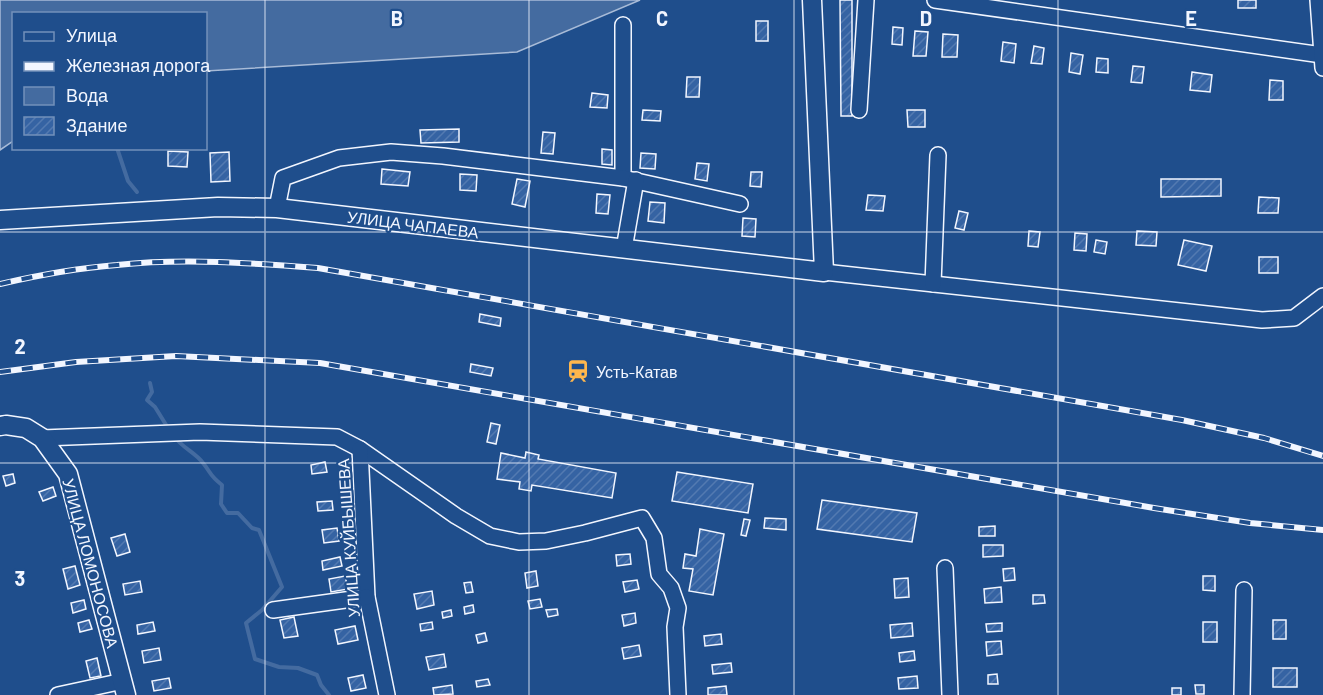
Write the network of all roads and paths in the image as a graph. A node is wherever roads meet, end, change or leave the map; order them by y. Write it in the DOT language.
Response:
graph roads {
  1 [pos="812,0"];
  2 [pos="866,0"];
  3 [pos="935,0"];
  4 [pos="1318,0"];
  5 [pos="623,25"];
  6 [pos="1323,62"];
  7 [pos="859,110"];
  8 [pos="938,154"];
  9 [pos="630,179"];
  10 [pos="740,204"];
  11 [pos="277,208"];
  12 [pos="0,220"];
  13 [pos="624,249"];
  14 [pos="824,272"];
  15 [pos="933,284"];
  16 [pos="1323,296"];
  17 [pos="1316,308"];
  18 [pos="0,426"];
  19 [pos="42,438"];
  20 [pos="360,449"];
  21 [pos="945,568"];
  22 [pos="1244,590"];
  23 [pos="367,597"];
  24 [pos="273,610"];
  25 [pos="124,688"];
  26 [pos="58,695"];
  27 [pos="387,695"];
  28 [pos="678,695"];
  29 [pos="950,695"];
  30 [pos="1242,695"];
  1 -- 14 [label="main road"];
  2 -- 7 [label="street"];
  3 -- 6 [label="street"];
  4 -- 6 [label="street"];
  5 -- 9 [label="street"];
  8 -- 15 [label="street"];
  9 -- 10 [label="street"];
  9 -- 11 [label="street"];
  9 -- 13 [label="street"];
  11 -- 12 [label="main road, УЛИЦА ЧАПАЕВА"];
  11 -- 13 [label="main road, УЛИЦА ЧАПАЕВА"];
  13 -- 14 [label="main road, УЛИЦА ЧАПАЕВА"];
  14 -- 15 [label="street"];
  15 -- 17 [label="street"];
  16 -- 17 [label="street"];
  18 -- 19 [label="main road"];
  19 -- 20 [label="street"];
  19 -- 25 [label="main road, УЛИЦА ЛОМОНОСОВА"];
  20 -- 23 [label="street, УЛИЦА КУЙБЫШЕВА"];
  20 -- 28 [label="street"];
  21 -- 29 [label="street"];
  22 -- 30 [label="street"];
  23 -- 24 [label="street"];
  23 -- 27 [label="street, УЛИЦА КУЙБЫШЕВА"];
  25 -- 26 [label="street"];
}
